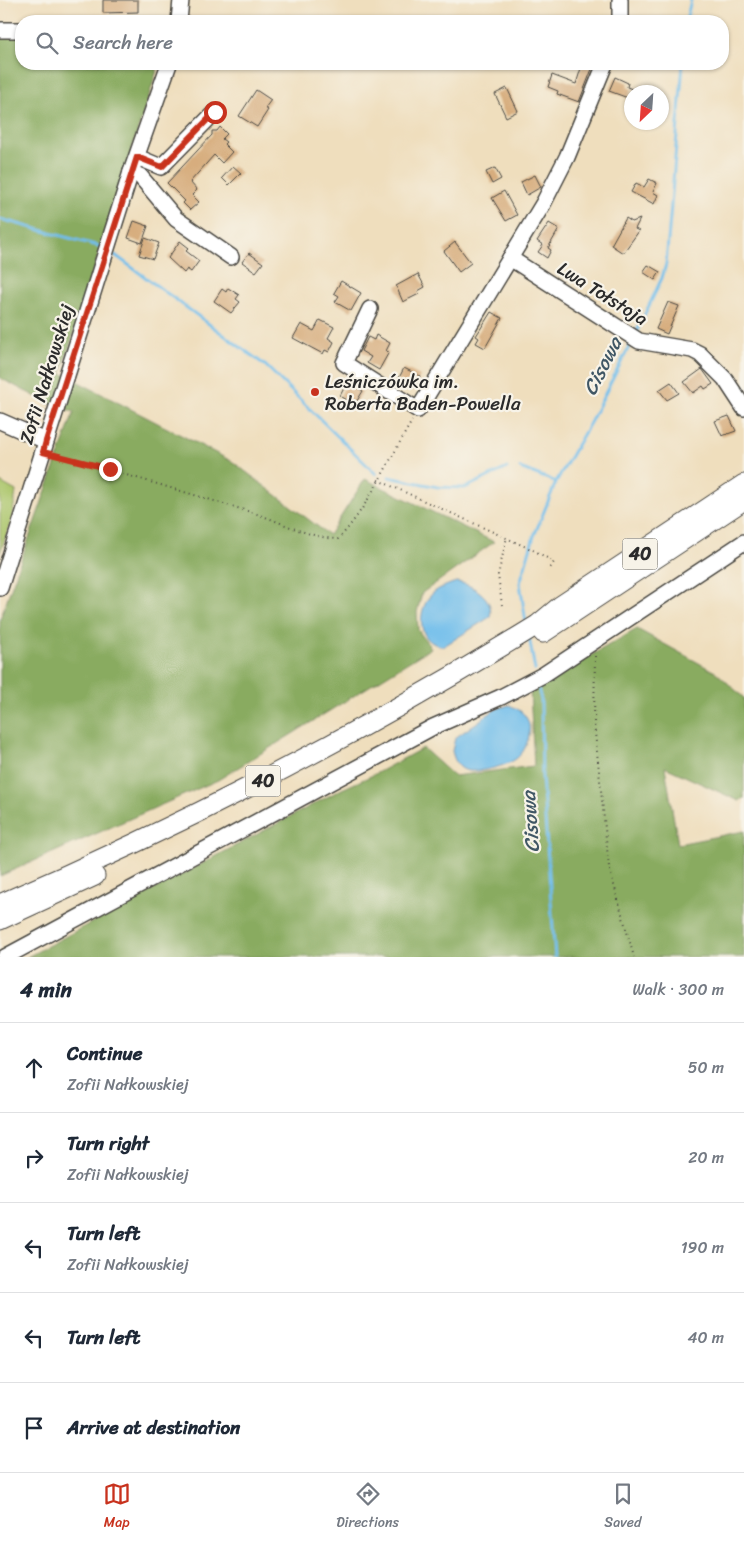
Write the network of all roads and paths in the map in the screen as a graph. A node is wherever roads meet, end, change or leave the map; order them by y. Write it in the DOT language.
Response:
graph roads {
  1 [pos="181,0"];
  2 [pos="620,0"];
  3 [pos="180,15"];
  4 [pos="620,15"];
  5 [pos="0,30"];
  6 [pos="15,30"];
  7 [pos="168,70"];
  8 [pos="602,70"];
  9 [pos="215,112"];
  10 [pos="137,157"];
  11 [pos="131,172"];
  12 [pos="231,257"];
  13 [pos="510,258"];
  14 [pos="370,309"];
  15 [pos="744,408"];
  16 [pos="418,410"];
  17 [pos="0,421"];
  18 [pos="44,446"];
  19 [pos="378,480"];
  20 [pos="744,484"];
  21 [pos="744,500"];
  22 [pos="507,537"];
  23 [pos="744,542"];
  24 [pos="549,570"];
  25 [pos="0,588"];
  26 [pos="502,604"];
  27 [pos="538,630"];
  28 [pos="517,644"];
  29 [pos="592,644"];
  30 [pos="0,904"];
  31 [pos="0,920"];
  32 [pos="5,957"];
  33 [pos="634,957"];
  1 -- 3 [label="street"];
  2 -- 4 [label="street"];
  5 -- 6 [label="street"];
  7 -- 10 [label="street, Zofii Nałkowskiej"];
  8 -- 13 [label="street"];
  9 -- 10 [label="street"];
  10 -- 11 [label="street, Zofii Nałkowskiej"];
  11 -- 12 [label="street"];
  11 -- 18 [label="street, Zofii Nałkowskiej"];
  13 -- 15 [label="street, Lwa Tołstoja"];
  13 -- 16 [label="street"];
  14 -- 16 [label="street"];
  16 -- 19 [label="path"];
  17 -- 18 [label="street"];
  18 -- 19 [label="path"];
  18 -- 25 [label="street, Zofii Nałkowskiej"];
  19 -- 22 [label="path"];
  20 -- 27 [label="main road, 40"];
  21 -- 27 [label="main road, 40"];
  22 -- 24 [label="path"];
  22 -- 26 [label="path"];
  23 -- 29 [label="street"];
  27 -- 28 [label="main road, 40"];
  28 -- 30 [label="main road, 40"];
  28 -- 31 [label="main road, 40"];
  29 -- 32 [label="street"];
  29 -- 33 [label="path"];
}
